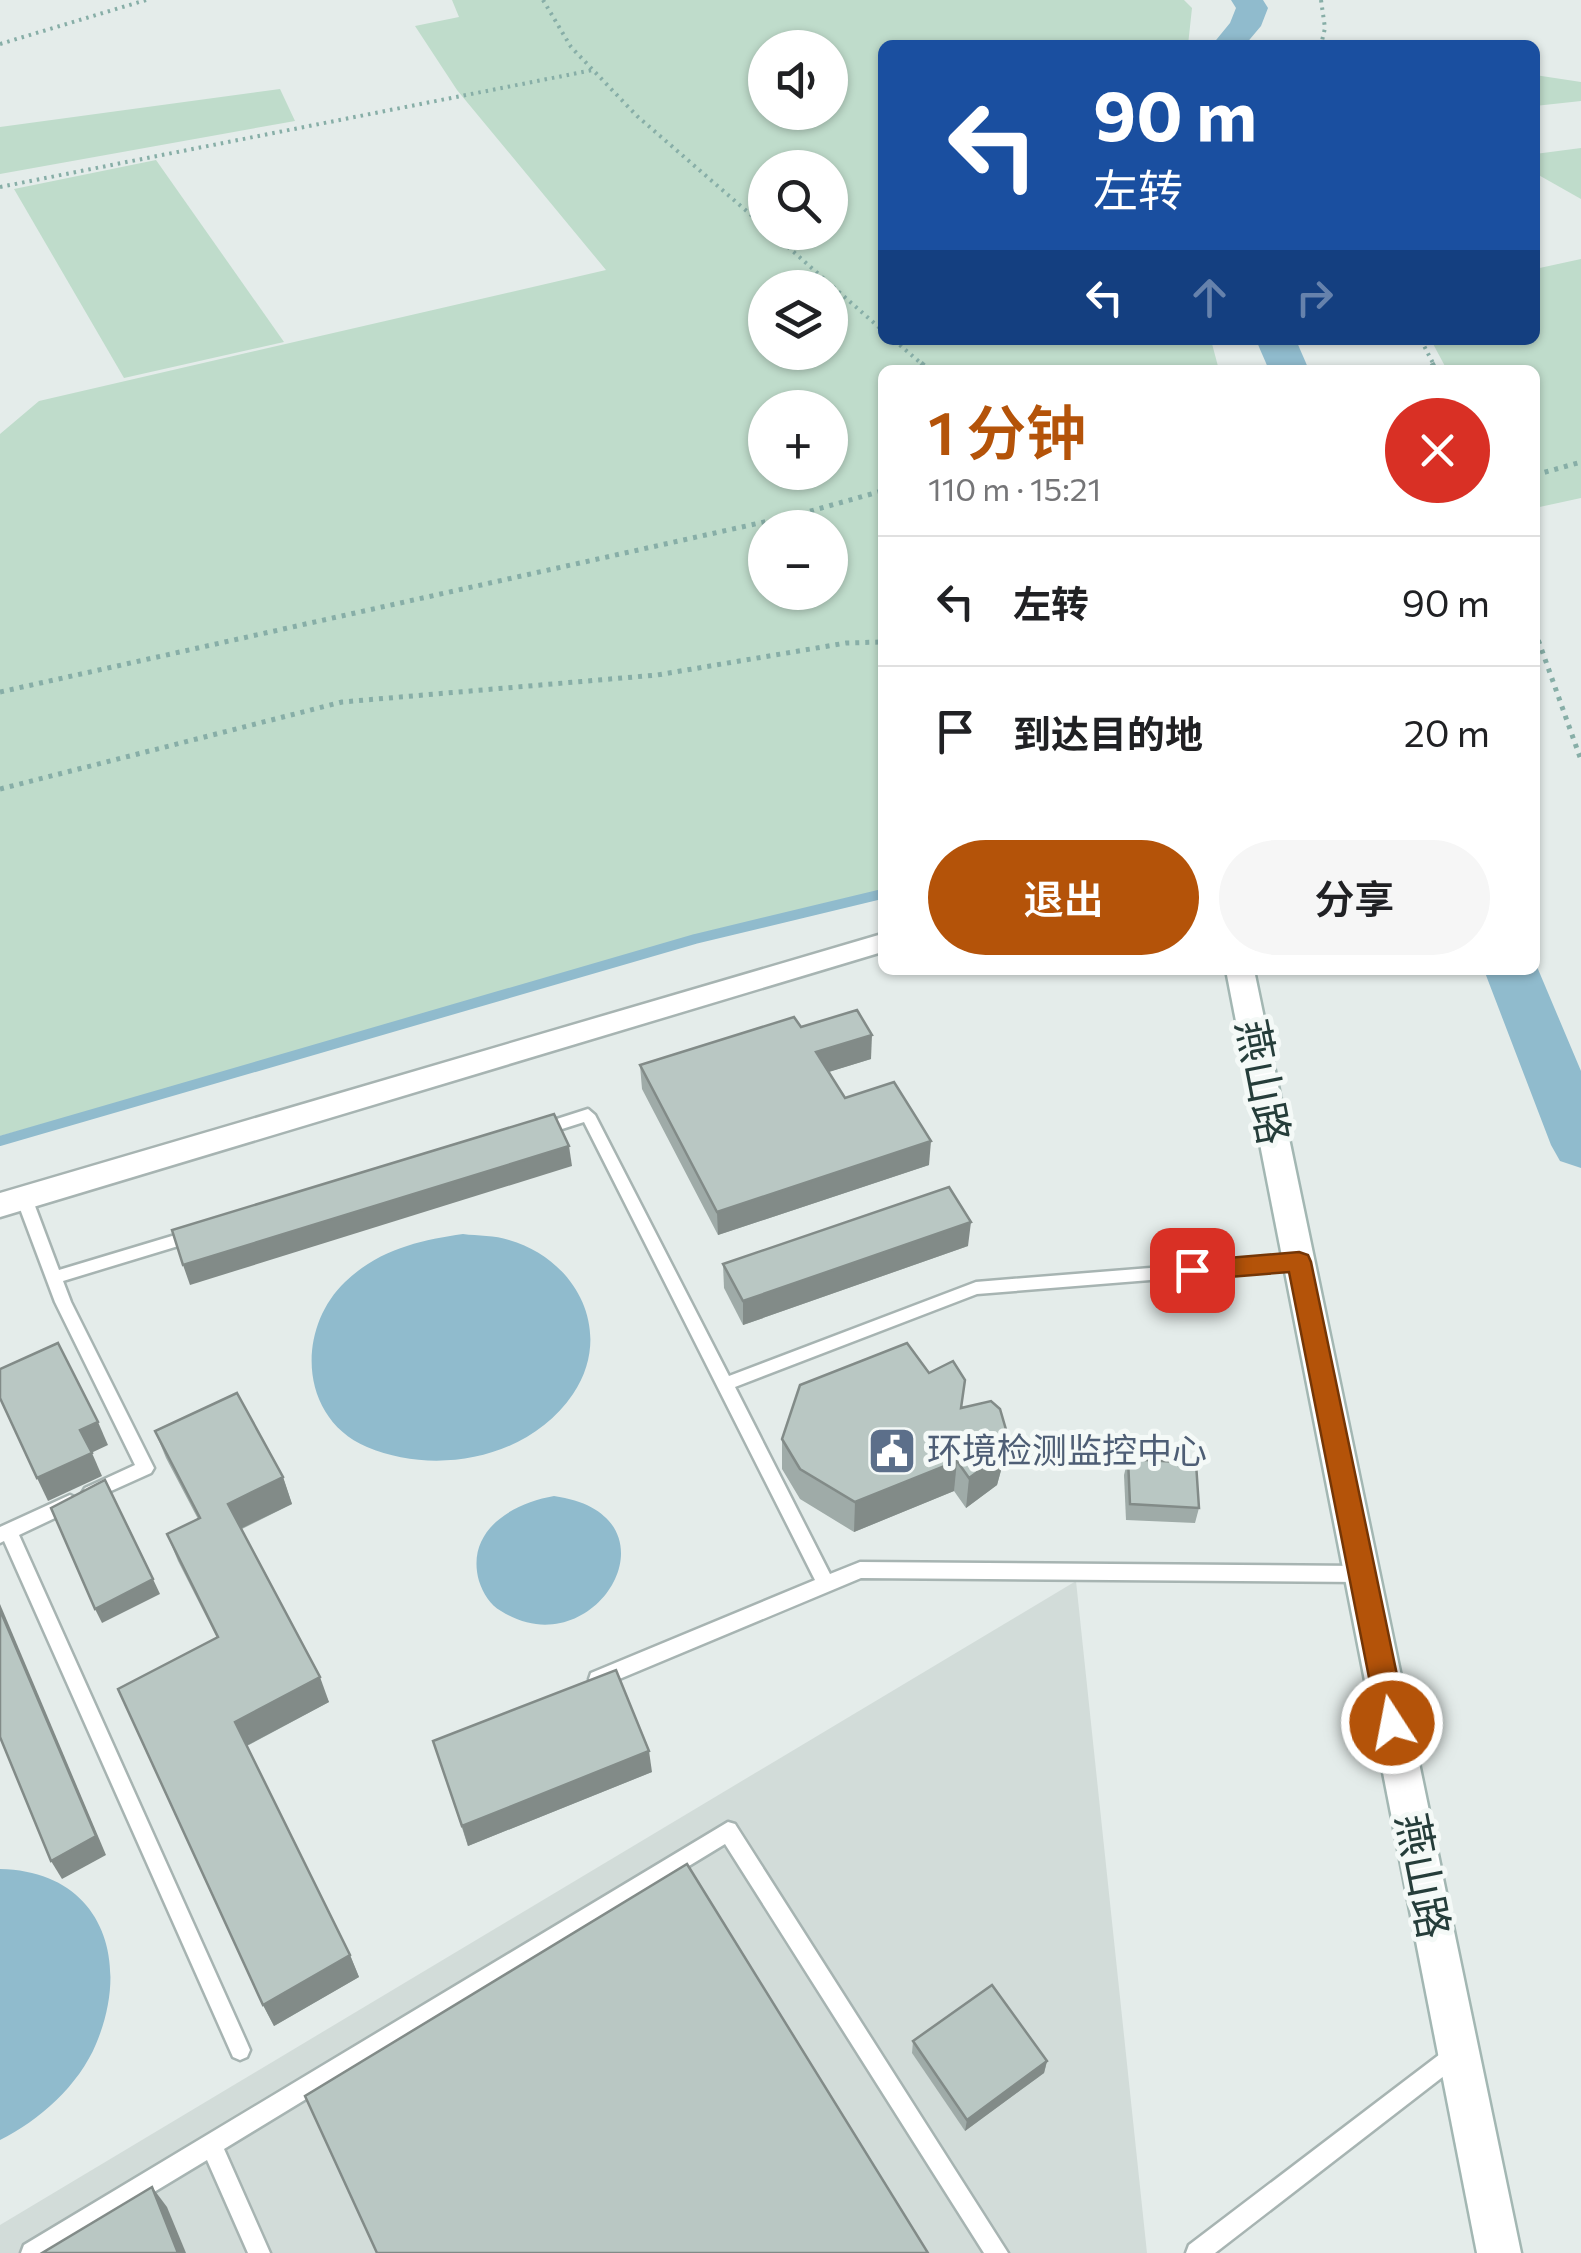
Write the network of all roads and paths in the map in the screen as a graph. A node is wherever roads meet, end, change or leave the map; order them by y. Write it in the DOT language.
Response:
graph roads {
  1 [pos="146,0"];
  2 [pos="542,0"];
  3 [pos="1321,0"];
  4 [pos="1323,40"];
  5 [pos="0,44"];
  6 [pos="593,70"];
  7 [pos="0,188"];
  8 [pos="748,213"];
  9 [pos="791,250"];
  10 [pos="878,326"];
  11 [pos="900,345"];
  12 [pos="922,365"];
  13 [pos="1581,462"];
  14 [pos="1540,474"];
  15 [pos="878,492"];
  16 [pos="878,642"];
  17 [pos="1540,645"];
  18 [pos="0,692"];
  19 [pos="1581,760"];
  20 [pos="0,789"];
  21 [pos="878,944"];
  22 [pos="1241,975"];
  23 [pos="531,1132"];
  24 [pos="12,1202"];
  25 [pos="208,1231"];
  26 [pos="1299,1262"];
  27 [pos="56,1278"];
  28 [pos="725,1384"];
  29 [pos="4,1534"];
  30 [pos="1362,1574"];
  31 [pos="826,1584"];
  32 [pos="580,1686"];
  33 [pos="240,2050"];
  34 [pos="1458,2053"];
  35 [pos="211,2145"];
  36 [pos="32,2253"];
  37 [pos="259,2253"];
  38 [pos="996,2253"];
  39 [pos="1196,2253"];
  40 [pos="1499,2253"];
  1 -- 5 [label="path"];
  2 -- 6 [label="path"];
  3 -- 4 [label="path"];
  6 -- 7 [label="path"];
  6 -- 8 [label="path"];
  9 -- 10 [label="path"];
  11 -- 12 [label="path"];
  13 -- 14 [label="path"];
  15 -- 18 [label="path"];
  16 -- 20 [label="path"];
  17 -- 19 [label="path"];
  21 -- 24 [label="street"];
  22 -- 26 [label="street, 燕山路"];
  23 -- 28 [label="lane"];
  24 -- 27 [label="lane"];
  25 -- 27 [label="lane"];
  26 -- 28 [label="lane"];
  26 -- 30 [label="street, 燕山路"];
  27 -- 29 [label="lane"];
  28 -- 31 [label="lane"];
  29 -- 33 [label="lane"];
  30 -- 31 [label="lane"];
  30 -- 34 [label="street, 燕山路"];
  31 -- 32 [label="lane"];
  34 -- 39 [label="lane"];
  34 -- 40 [label="street, 燕山路"];
  35 -- 36 [label="lane"];
  35 -- 37 [label="lane"];
  35 -- 38 [label="lane"];
}
